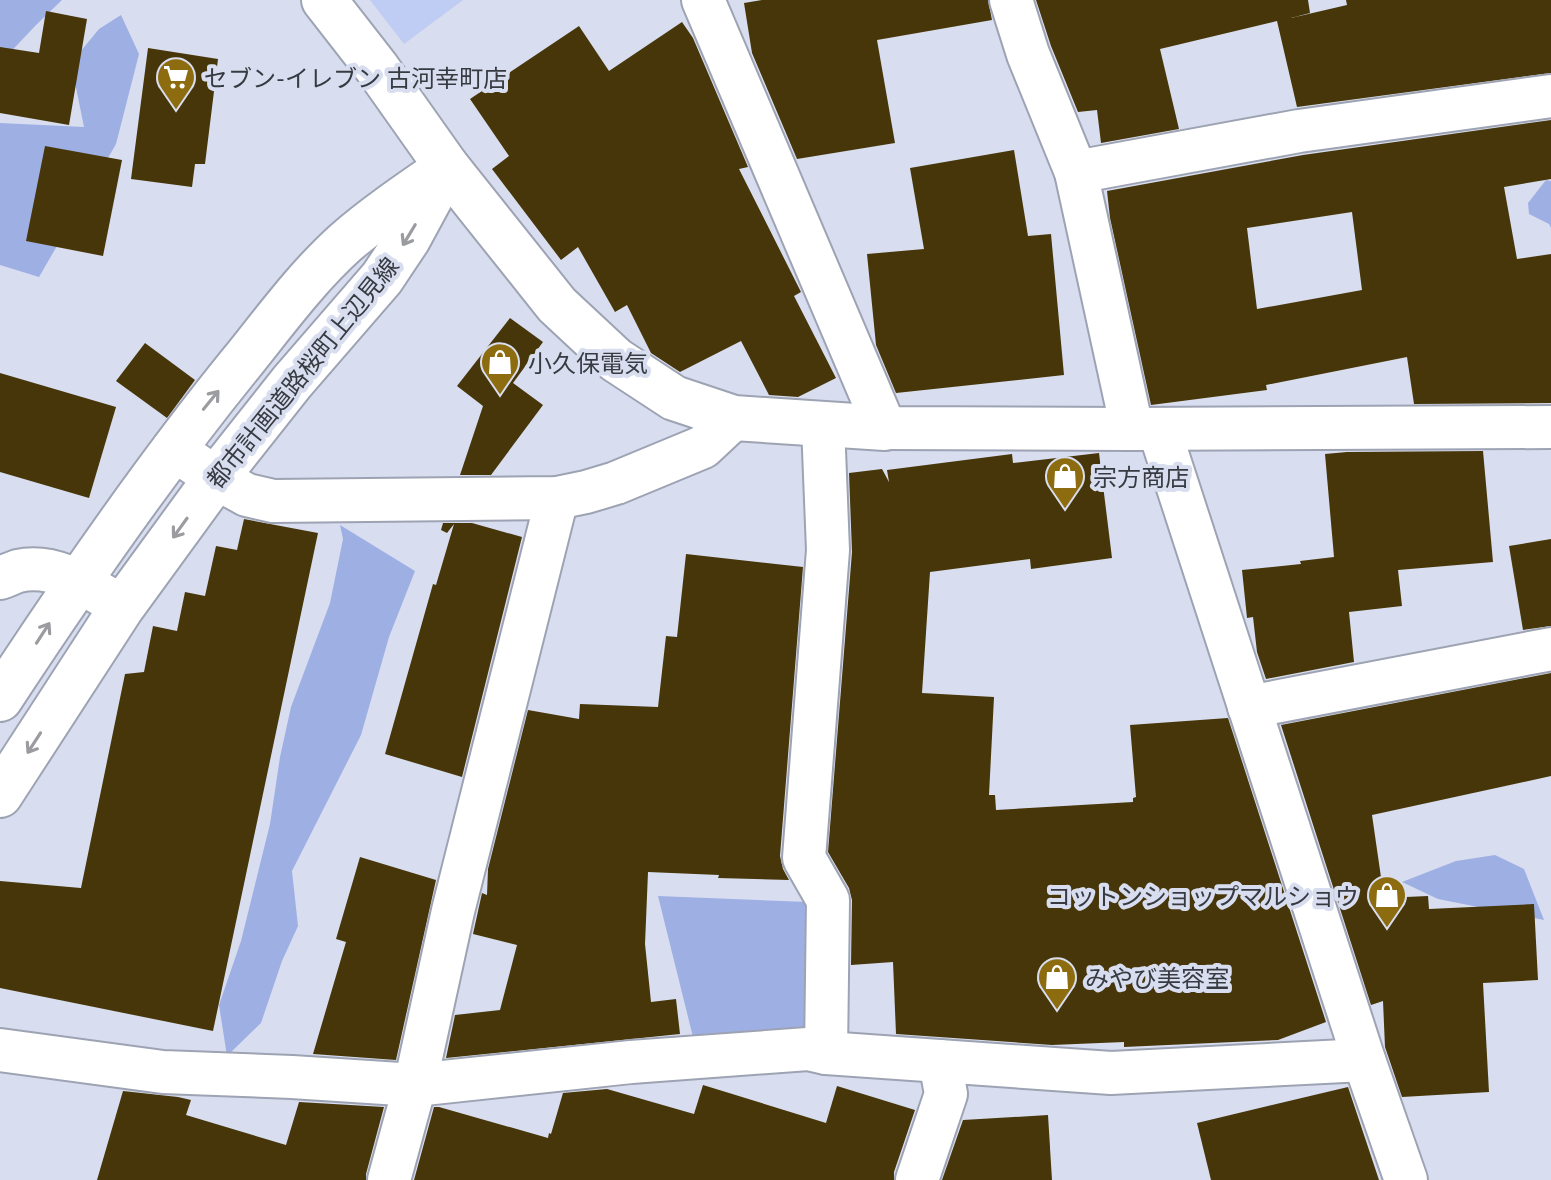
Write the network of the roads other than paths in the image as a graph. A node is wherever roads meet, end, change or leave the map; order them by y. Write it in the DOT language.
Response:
graph roads {
  1 [pos="324,0"];
  2 [pos="703,0"];
  3 [pos="1011,0"];
  4 [pos="1551,96"];
  5 [pos="447,167"];
  6 [pos="1076,172"];
  7 [pos="734,418"];
  8 [pos="823,425"];
  9 [pos="1551,427"];
  10 [pos="885,428"];
  11 [pos="1145,429"];
  12 [pos="173,449"];
  13 [pos="216,478"];
  14 [pos="557,498"];
  15 [pos="0,578"];
  16 [pos="78,580"];
  17 [pos="122,607"];
  18 [pos="1551,649"];
  19 [pos="0,699"];
  20 [pos="1249,707"];
  21 [pos="0,795"];
  22 [pos="0,1050"];
  23 [pos="826,1053"];
  24 [pos="1364,1060"];
  25 [pos="940,1061"];
  26 [pos="415,1085"];
  27 [pos="389,1180"];
  28 [pos="917,1180"];
  29 [pos="1406,1180"];
  1 -- 5 [label="street"];
  2 -- 10 [label="street"];
  3 -- 6 [label="street"];
  4 -- 6 [label="street"];
  5 -- 7 [label="street"];
  12 -- 5 [label="street, 都市計画道路桜町上辺見線, one-way"];
  5 -- 13 [label="street, 都市計画道路桜町上辺見線, one-way"];
  6 -- 11 [label="street"];
  7 -- 8 [label="street"];
  7 -- 14 [label="street"];
  8 -- 10 [label="street"];
  8 -- 23 [label="street"];
  9 -- 11 [label="street"];
  10 -- 11 [label="street"];
  11 -- 20 [label="street"];
  12 -- 13 [label="street"];
  12 -- 16 [label="street, 都市計画道路桜町上辺見線"];
  13 -- 14 [label="street"];
  13 -- 17 [label="street, 都市計画道路桜町上辺見線, one-way"];
  14 -- 26 [label="street"];
  15 -- 16 [label="street"];
  16 -- 17 [label="street"];
  19 -- 16 [label="street, 都市計画道路桜町上辺見線, one-way"];
  17 -- 21 [label="street, 都市計画道路桜町上辺見線, one-way"];
  18 -- 20 [label="street"];
  20 -- 24 [label="street"];
  22 -- 26 [label="street"];
  23 -- 25 [label="street"];
  23 -- 26 [label="street"];
  24 -- 25 [label="street"];
  24 -- 29 [label="street"];
  25 -- 28 [label="street"];
  26 -- 27 [label="street"];
}
